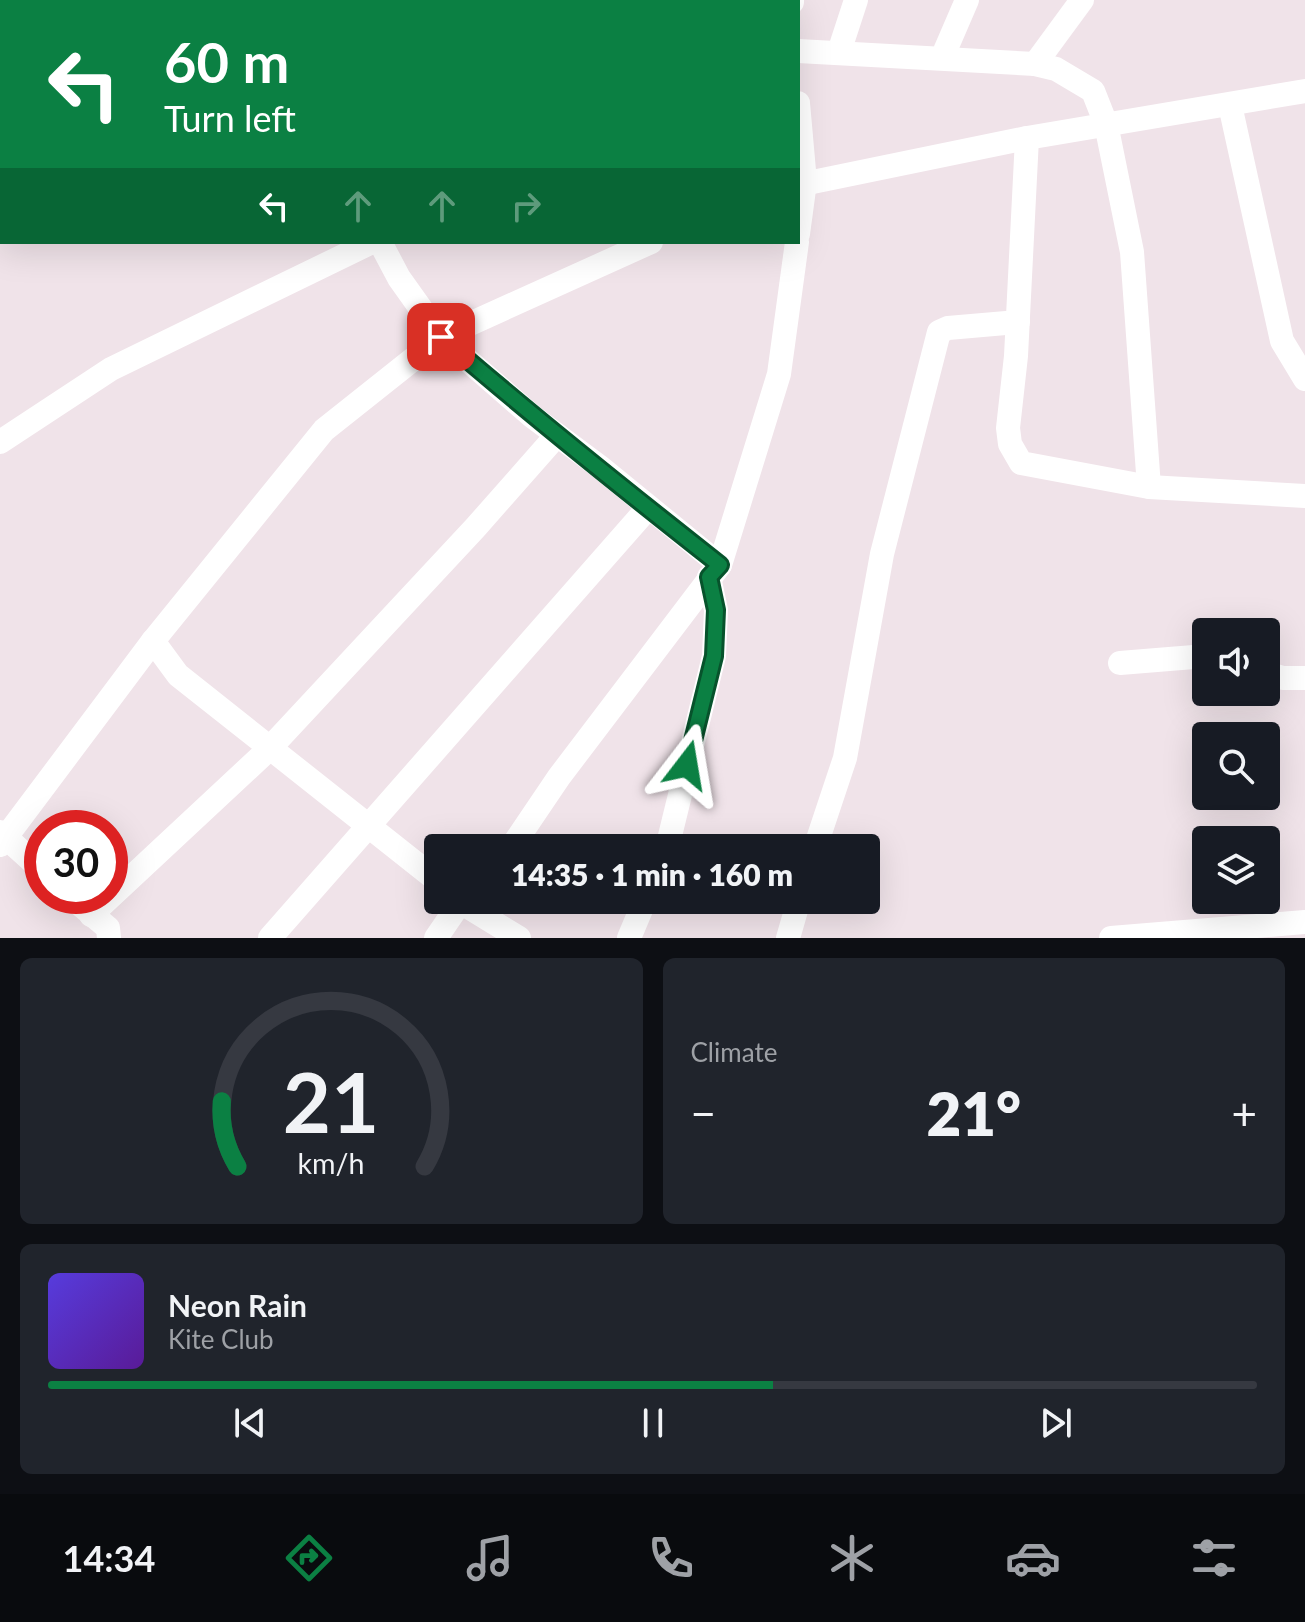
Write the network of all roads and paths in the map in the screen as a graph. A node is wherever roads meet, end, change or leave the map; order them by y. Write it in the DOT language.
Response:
graph roads {
  1 [pos="856,0"];
  2 [pos="967,0"];
  3 [pos="1082,0"];
  4 [pos="800,51"];
  5 [pos="839,52"];
  6 [pos="942,58"];
  7 [pos="1035,64"];
  8 [pos="1305,91"];
  9 [pos="1230,105"];
  10 [pos="1106,124"];
  11 [pos="1027,138"];
  12 [pos="800,143"];
  13 [pos="802,183"];
  14 [pos="800,208"];
  15 [pos="368,244"];
  16 [pos="381,244"];
  17 [pos="647,244"];
  18 [pos="797,244"];
  19 [pos="1018,322"];
  20 [pos="441,337"];
  21 [pos="1305,379"];
  22 [pos="557,435"];
  23 [pos="0,442"];
  24 [pos="1149,487"];
  25 [pos="1305,496"];
  26 [pos="647,509"];
  27 [pos="715,571"];
  28 [pos="153,641"];
  29 [pos="1192,657"];
  30 [pos="1120,663"];
  31 [pos="1280,677"];
  32 [pos="1305,678"];
  33 [pos="269,749"];
  34 [pos="367,826"];
  35 [pos="520,834"];
  36 [pos="670,834"];
  37 [pos="820,834"];
  38 [pos="2,838"];
  39 [pos="24,856"];
  40 [pos="424,870"];
  41 [pos="457,914"];
  42 [pos="485,914"];
  43 [pos="639,914"];
  44 [pos="795,914"];
  45 [pos="91,915"];
  46 [pos="1305,922"];
  47 [pos="109,938"];
  48 [pos="270,938"];
  49 [pos="436,938"];
  50 [pos="519,938"];
  51 [pos="629,938"];
  52 [pos="788,938"];
  53 [pos="1111,938"];
  1 -- 5 [label="street"];
  2 -- 6 [label="street"];
  3 -- 7 [label="street"];
  4 -- 5 [label="street"];
  5 -- 6 [label="street"];
  6 -- 7 [label="street"];
  7 -- 10 [label="street"];
  8 -- 9 [label="street"];
  9 -- 10 [label="street"];
  9 -- 21 [label="street"];
  10 -- 11 [label="street"];
  10 -- 24 [label="street"];
  11 -- 13 [label="street"];
  11 -- 19 [label="street"];
  12 -- 13 [label="street"];
  13 -- 14 [label="street"];
  15 -- 23 [label="street"];
  16 -- 20 [label="street"];
  17 -- 20 [label="street"];
  18 -- 27 [label="street"];
  19 -- 24 [label="street"];
  19 -- 37 [label="street"];
  20 -- 22 [label="street"];
  20 -- 28 [label="street"];
  22 -- 26 [label="street"];
  22 -- 33 [label="street"];
  24 -- 25 [label="street"];
  26 -- 27 [label="street"];
  26 -- 34 [label="street"];
  27 -- 35 [label="street"];
  27 -- 36 [label="street"];
  28 -- 33 [label="street"];
  28 -- 38 [label="street"];
  29 -- 30 [label="street"];
  31 -- 32 [label="street"];
  33 -- 34 [label="street"];
  33 -- 45 [label="street"];
  34 -- 40 [label="street"];
  34 -- 48 [label="street"];
  38 -- 39 [label="street"];
  41 -- 49 [label="street"];
  42 -- 50 [label="street"];
  43 -- 51 [label="street"];
  44 -- 52 [label="street"];
  45 -- 47 [label="street"];
  46 -- 53 [label="street"];
}
